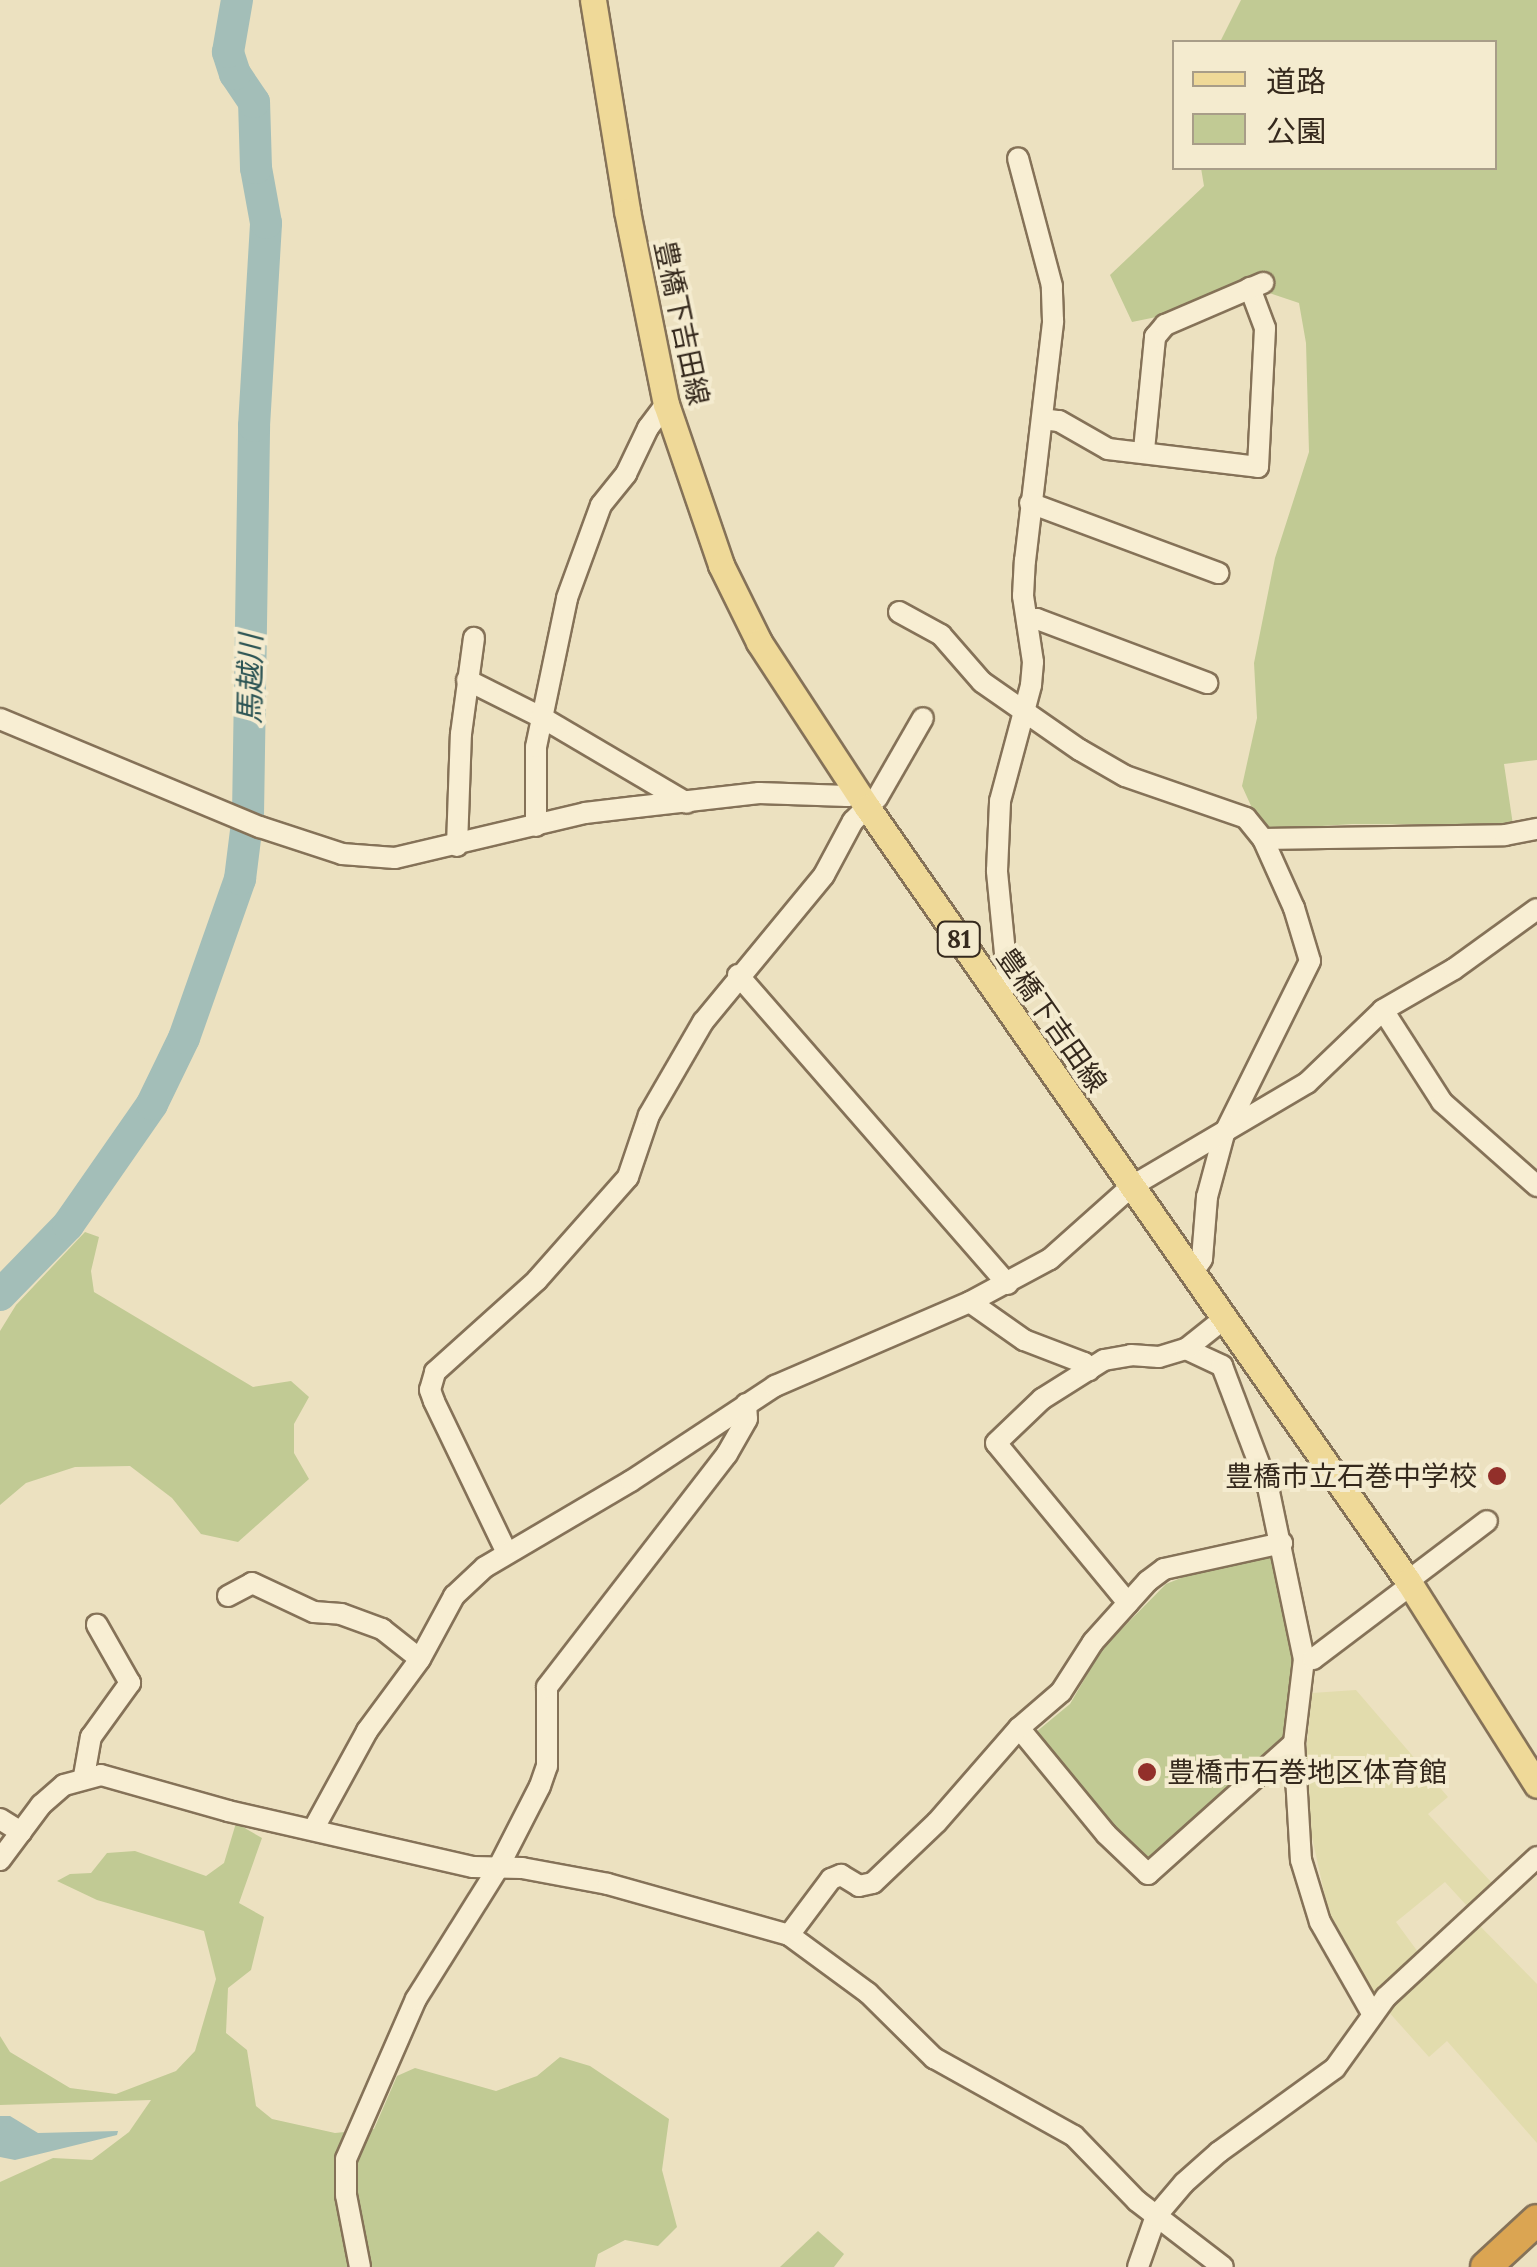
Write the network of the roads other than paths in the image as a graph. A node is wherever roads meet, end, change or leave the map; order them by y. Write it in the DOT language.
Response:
graph roads {
  1 [pos="593,0"];
  2 [pos="1018,158"];
  3 [pos="666,404"];
  4 [pos="1042,420"];
  5 [pos="1144,450"];
  6 [pos="1030,502"];
  7 [pos="1218,573"];
  8 [pos="900,612"];
  9 [pos="1026,620"];
  10 [pos="474,638"];
  11 [pos="466,680"];
  12 [pos="1207,682"];
  13 [pos="1025,714"];
  14 [pos="541,717"];
  15 [pos="0,718"];
  16 [pos="923,718"];
  17 [pos="862,799"];
  18 [pos="686,803"];
  19 [pos="536,826"];
  20 [pos="1537,829"];
  21 [pos="1263,839"];
  22 [pos="457,846"];
  23 [pos="1537,909"];
  24 [pos="738,975"];
  25 [pos="997,995"];
  26 [pos="1383,1010"];
  27 [pos="1224,1134"];
  28 [pos="1132,1186"];
  29 [pos="1537,1186"];
  30 [pos="1193,1272"];
  31 [pos="1008,1284"];
  32 [pos="970,1302"];
  33 [pos="1225,1318"];
  34 [pos="1186,1349"];
  35 [pos="1089,1370"];
  36 [pos="746,1404"];
  37 [pos="1487,1521"];
  38 [pos="1282,1543"];
  39 [pos="506,1553"];
  40 [pos="1410,1583"];
  41 [pos="228,1596"];
  42 [pos="1128,1603"];
  43 [pos="97,1624"];
  44 [pos="420,1659"];
  45 [pos="1304,1659"];
  46 [pos="1020,1728"];
  47 [pos="1294,1743"];
  48 [pos="84,1776"];
  49 [pos="1537,1785"];
  50 [pos="0,1819"];
  51 [pos="314,1828"];
  52 [pos="21,1832"];
  53 [pos="1537,1856"];
  54 [pos="0,1860"];
  55 [pos="497,1870"];
  56 [pos="789,1936"];
  57 [pos="1372,2014"];
  58 [pos="1156,2216"];
  59 [pos="1537,2220"];
  60 [pos="360,2267"];
  61 [pos="1138,2267"];
  62 [pos="1222,2267"];
  63 [pos="1486,2267"];
  1 -- 3 [label="main road, 豊橋下吉田線 / 81"];
  2 -- 4 [label="street"];
  3 -- 14 [label="street"];
  3 -- 17 [label="main road, 豊橋下吉田線 / 81"];
  4 -- 5 [label="street"];
  4 -- 6 [label="street"];
  5 -- 5 [label="street"];
  6 -- 7 [label="street"];
  6 -- 9 [label="street"];
  8 -- 13 [label="street"];
  9 -- 12 [label="street"];
  9 -- 13 [label="street"];
  10 -- 11 [label="street"];
  11 -- 14 [label="street"];
  11 -- 22 [label="street"];
  13 -- 21 [label="street"];
  13 -- 25 [label="street"];
  14 -- 18 [label="street"];
  14 -- 19 [label="street"];
  15 -- 22 [label="street"];
  16 -- 17 [label="street"];
  17 -- 18 [label="street"];
  17 -- 24 [label="street"];
  17 -- 25 [label="main road, 豊橋下吉田線 / 81"];
  18 -- 19 [label="street"];
  19 -- 22 [label="street"];
  20 -- 21 [label="street"];
  21 -- 27 [label="street"];
  23 -- 26 [label="street"];
  24 -- 31 [label="street"];
  24 -- 39 [label="street"];
  25 -- 28 [label="main road, 豊橋下吉田線 / 81"];
  26 -- 27 [label="street"];
  26 -- 29 [label="street"];
  27 -- 28 [label="street"];
  27 -- 30 [label="street"];
  28 -- 30 [label="main road, 豊橋下吉田線 / 81"];
  28 -- 31 [label="street"];
  30 -- 33 [label="main road, 豊橋下吉田線 / 81"];
  31 -- 32 [label="street"];
  32 -- 35 [label="street"];
  32 -- 36 [label="street"];
  33 -- 34 [label="street"];
  33 -- 40 [label="main road, 豊橋下吉田線 / 81"];
  34 -- 35 [label="street"];
  34 -- 38 [label="street"];
  35 -- 42 [label="street"];
  36 -- 39 [label="street"];
  36 -- 55 [label="street"];
  37 -- 40 [label="street"];
  38 -- 42 [label="street"];
  38 -- 45 [label="street"];
  39 -- 44 [label="street"];
  40 -- 45 [label="street"];
  40 -- 49 [label="main road, 豊橋下吉田線 / 81"];
  41 -- 44 [label="street"];
  42 -- 46 [label="street"];
  43 -- 48 [label="street"];
  44 -- 51 [label="street"];
  45 -- 47 [label="street"];
  46 -- 47 [label="street"];
  46 -- 56 [label="street"];
  47 -- 57 [label="street"];
  48 -- 51 [label="street"];
  48 -- 52 [label="street"];
  50 -- 52 [label="street"];
  51 -- 55 [label="street"];
  52 -- 54 [label="street"];
  53 -- 57 [label="street"];
  55 -- 56 [label="street"];
  55 -- 60 [label="street"];
  56 -- 58 [label="street"];
  57 -- 58 [label="street"];
  58 -- 61 [label="street"];
  58 -- 62 [label="street"];
  59 -- 63 [label="highway"];
}
